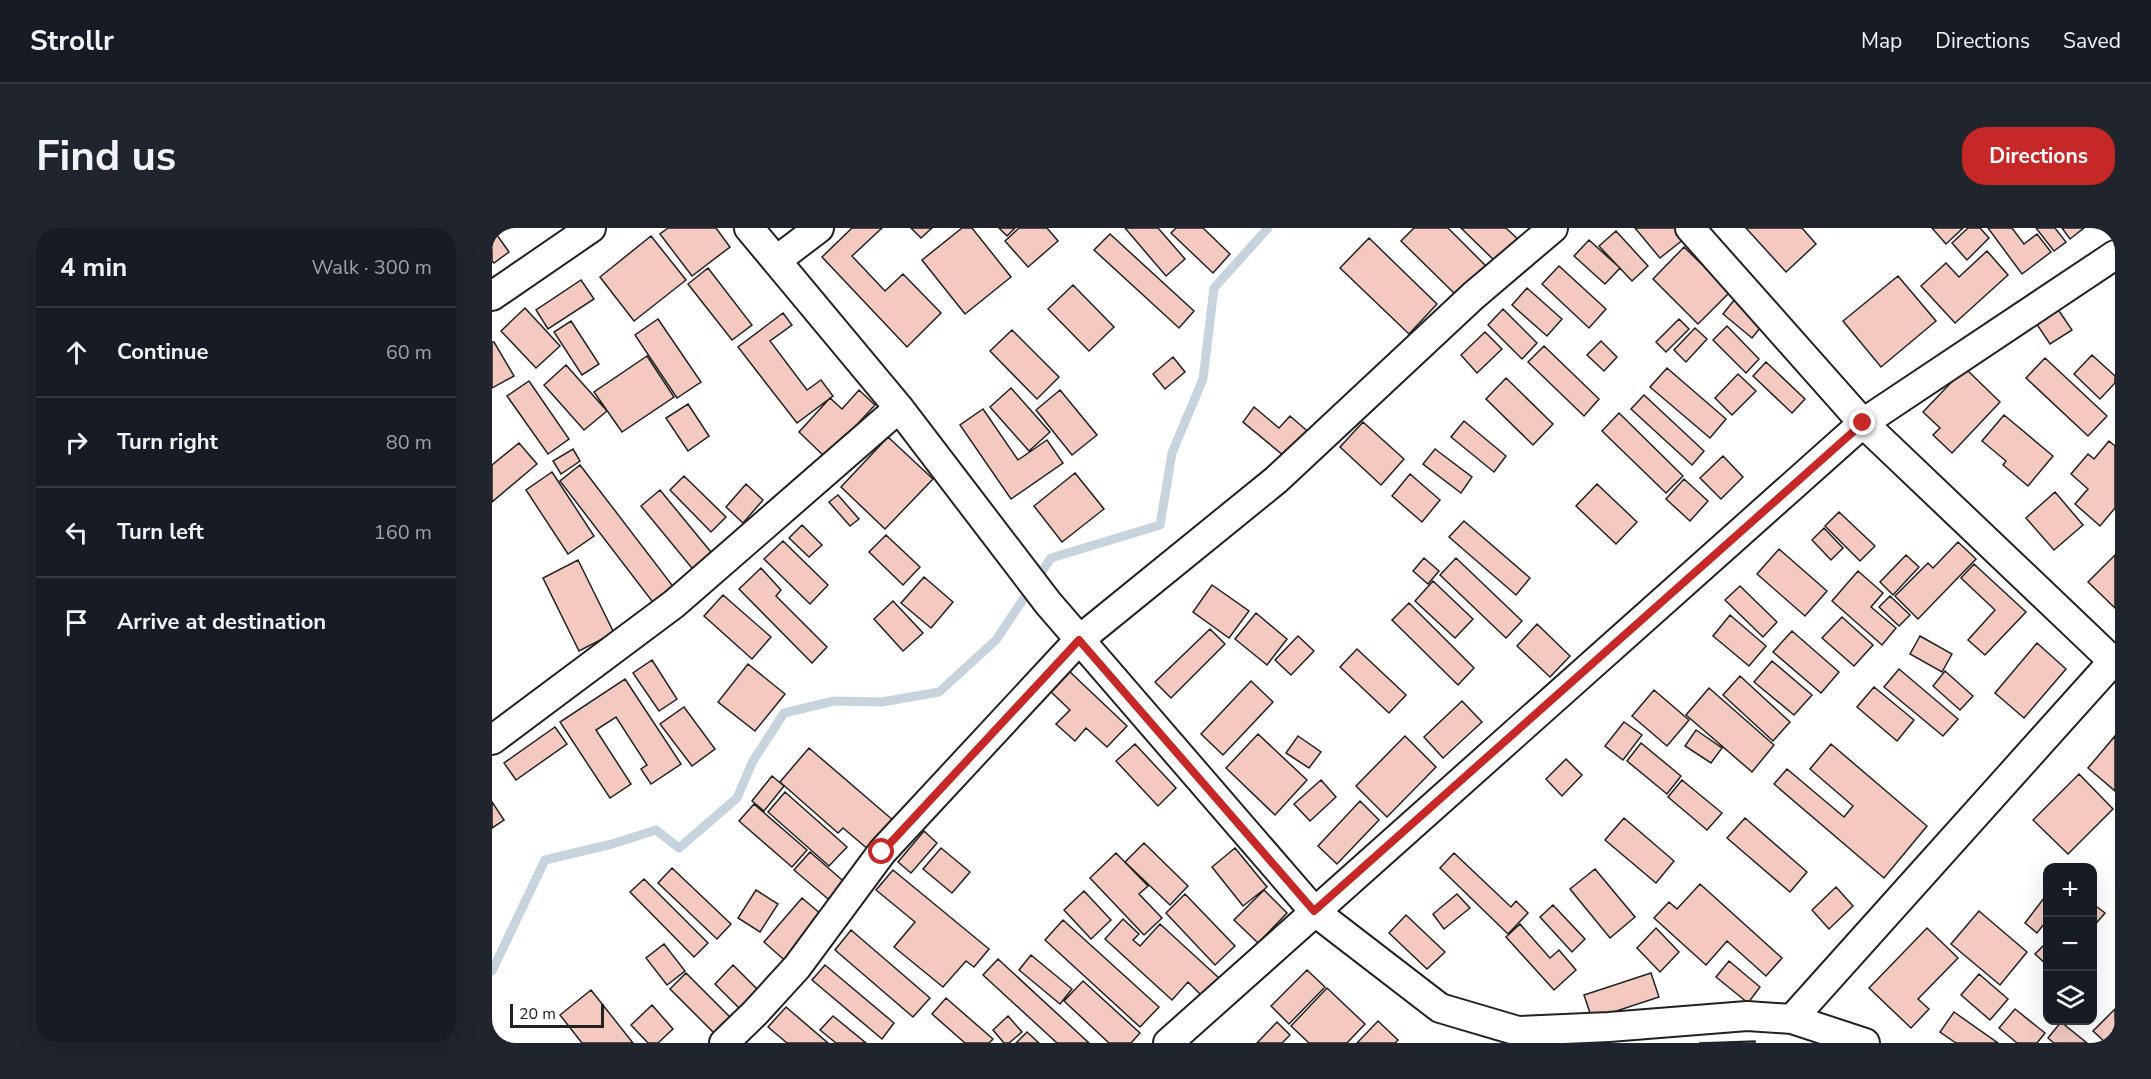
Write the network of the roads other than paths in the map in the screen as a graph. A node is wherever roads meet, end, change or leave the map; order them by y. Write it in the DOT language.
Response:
graph roads {
  1 [pos="591,228"];
  2 [pos="749,228"];
  3 [pos="819,228"];
  4 [pos="1553,228"];
  5 [pos="1690,228"];
  6 [pos="2115,255"];
  7 [pos="777,260"];
  8 [pos="492,296"];
  9 [pos="899,408"];
  10 [pos="1863,423"];
  11 [pos="1079,640"];
  12 [pos="2114,661"];
  13 [pos="492,740"];
  14 [pos="1314,911"];
  15 [pos="1792,1019"];
  16 [pos="724,1043"];
  17 [pos="1168,1043"];
  18 [pos="1865,1043"];
  1 -- 8 [label="street"];
  2 -- 7 [label="street"];
  3 -- 7 [label="street"];
  4 -- 11 [label="street"];
  5 -- 10 [label="street"];
  6 -- 10 [label="street"];
  7 -- 9 [label="street"];
  9 -- 11 [label="street"];
  9 -- 13 [label="street"];
  10 -- 12 [label="street"];
  10 -- 14 [label="street"];
  11 -- 14 [label="street"];
  11 -- 16 [label="street"];
  12 -- 15 [label="street"];
  14 -- 15 [label="street"];
  14 -- 17 [label="street"];
  15 -- 18 [label="street"];
}
